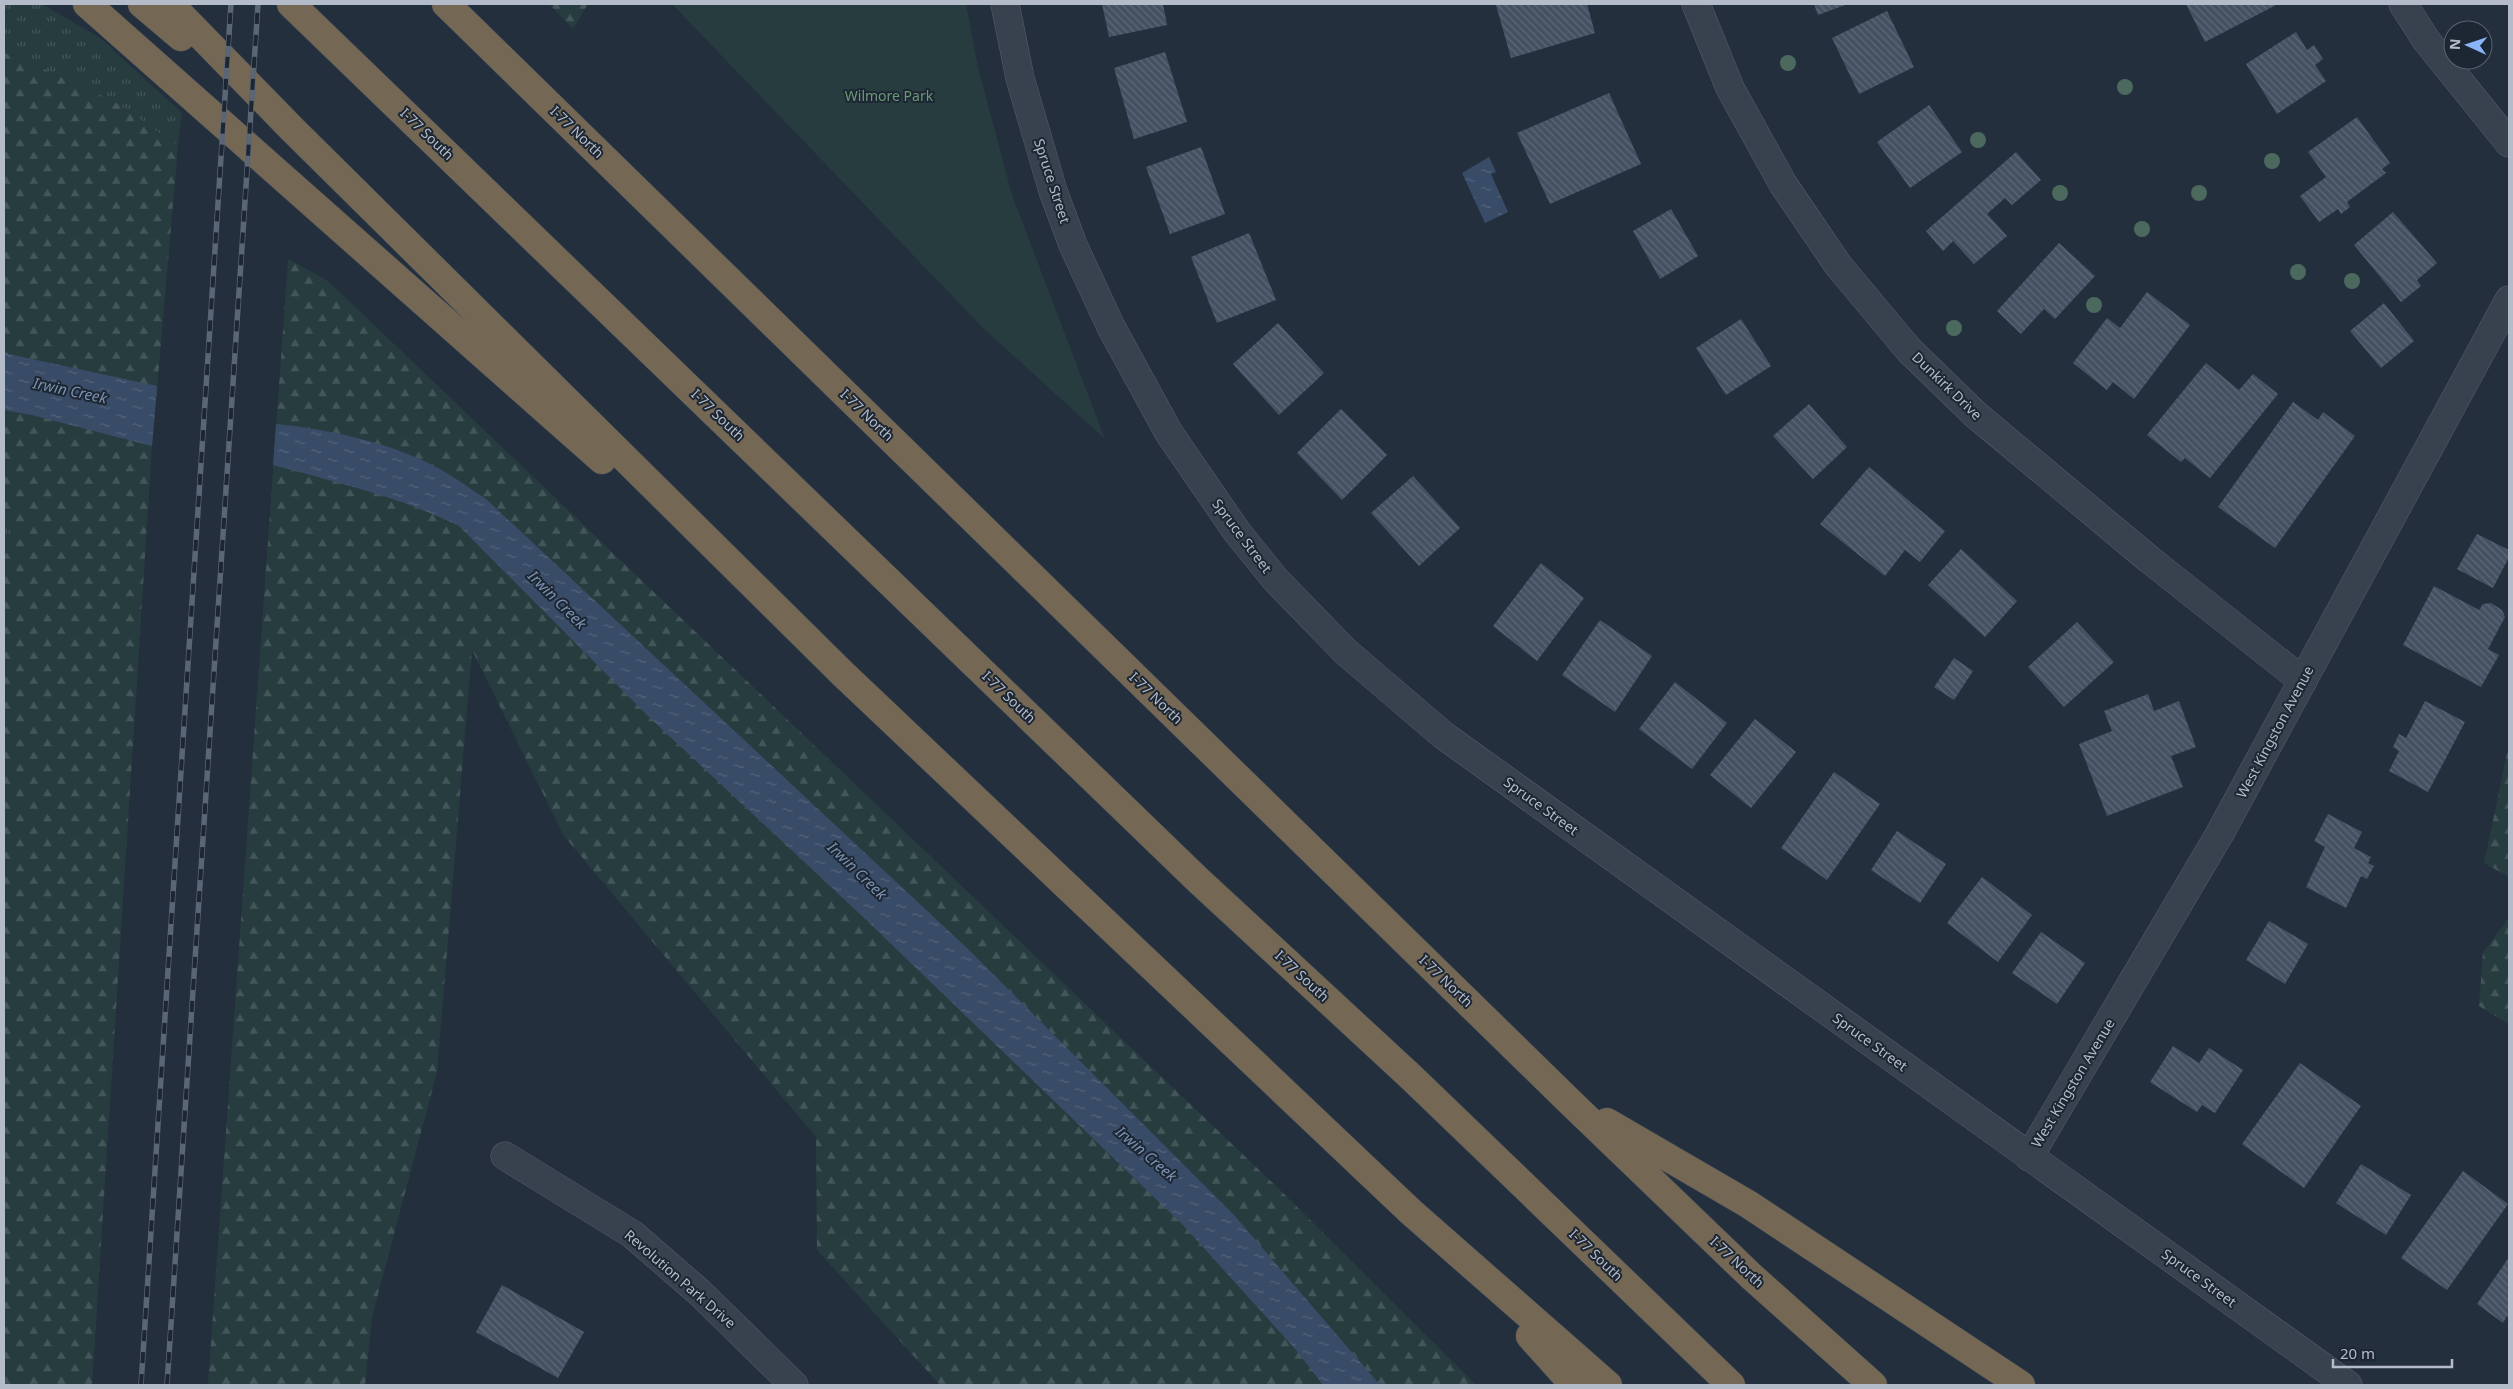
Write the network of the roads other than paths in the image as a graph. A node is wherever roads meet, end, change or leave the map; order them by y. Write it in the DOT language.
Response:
graph roads {
  1 [pos="87,4"];
  2 [pos="142,4"];
  3 [pos="170,4"];
  4 [pos="291,4"];
  5 [pos="446,4"];
  6 [pos="1005,4"];
  7 [pos="1696,4"];
  8 [pos="2403,4"];
  9 [pos="292,128"];
  10 [pos="2509,143"];
  11 [pos="2509,300"];
  12 [pos="843,674"];
  13 [pos="2302,681"];
  14 [pos="1569,1100"];
  15 [pos="505,1156"];
  16 [pos="2029,1156"];
  17 [pos="1456,1252"];
  18 [pos="794,1385"];
  19 [pos="1574,1385"];
  20 [pos="1608,1385"];
  21 [pos="1731,1385"];
  22 [pos="1873,1385"];
  23 [pos="2022,1385"];
  24 [pos="2348,1385"];
  1 -- 12 [label="highway"];
  2 -- 9 [label="highway"];
  3 -- 9 [label="highway"];
  4 -- 21 [label="highway, I-77 South"];
  5 -- 14 [label="highway, I-77 North"];
  6 -- 16 [label="street, Spruce Street"];
  7 -- 13 [label="street, Dunkirk Drive"];
  8 -- 10 [label="street"];
  9 -- 12 [label="highway"];
  11 -- 13 [label="street, West Kingston Avenue"];
  12 -- 17 [label="highway"];
  13 -- 16 [label="street, West Kingston Avenue"];
  14 -- 22 [label="highway, I-77 North"];
  14 -- 23 [label="highway"];
  15 -- 18 [label="street, Revolution Park Drive"];
  16 -- 24 [label="street, Spruce Street"];
  17 -- 19 [label="highway"];
  17 -- 20 [label="highway"];
}
